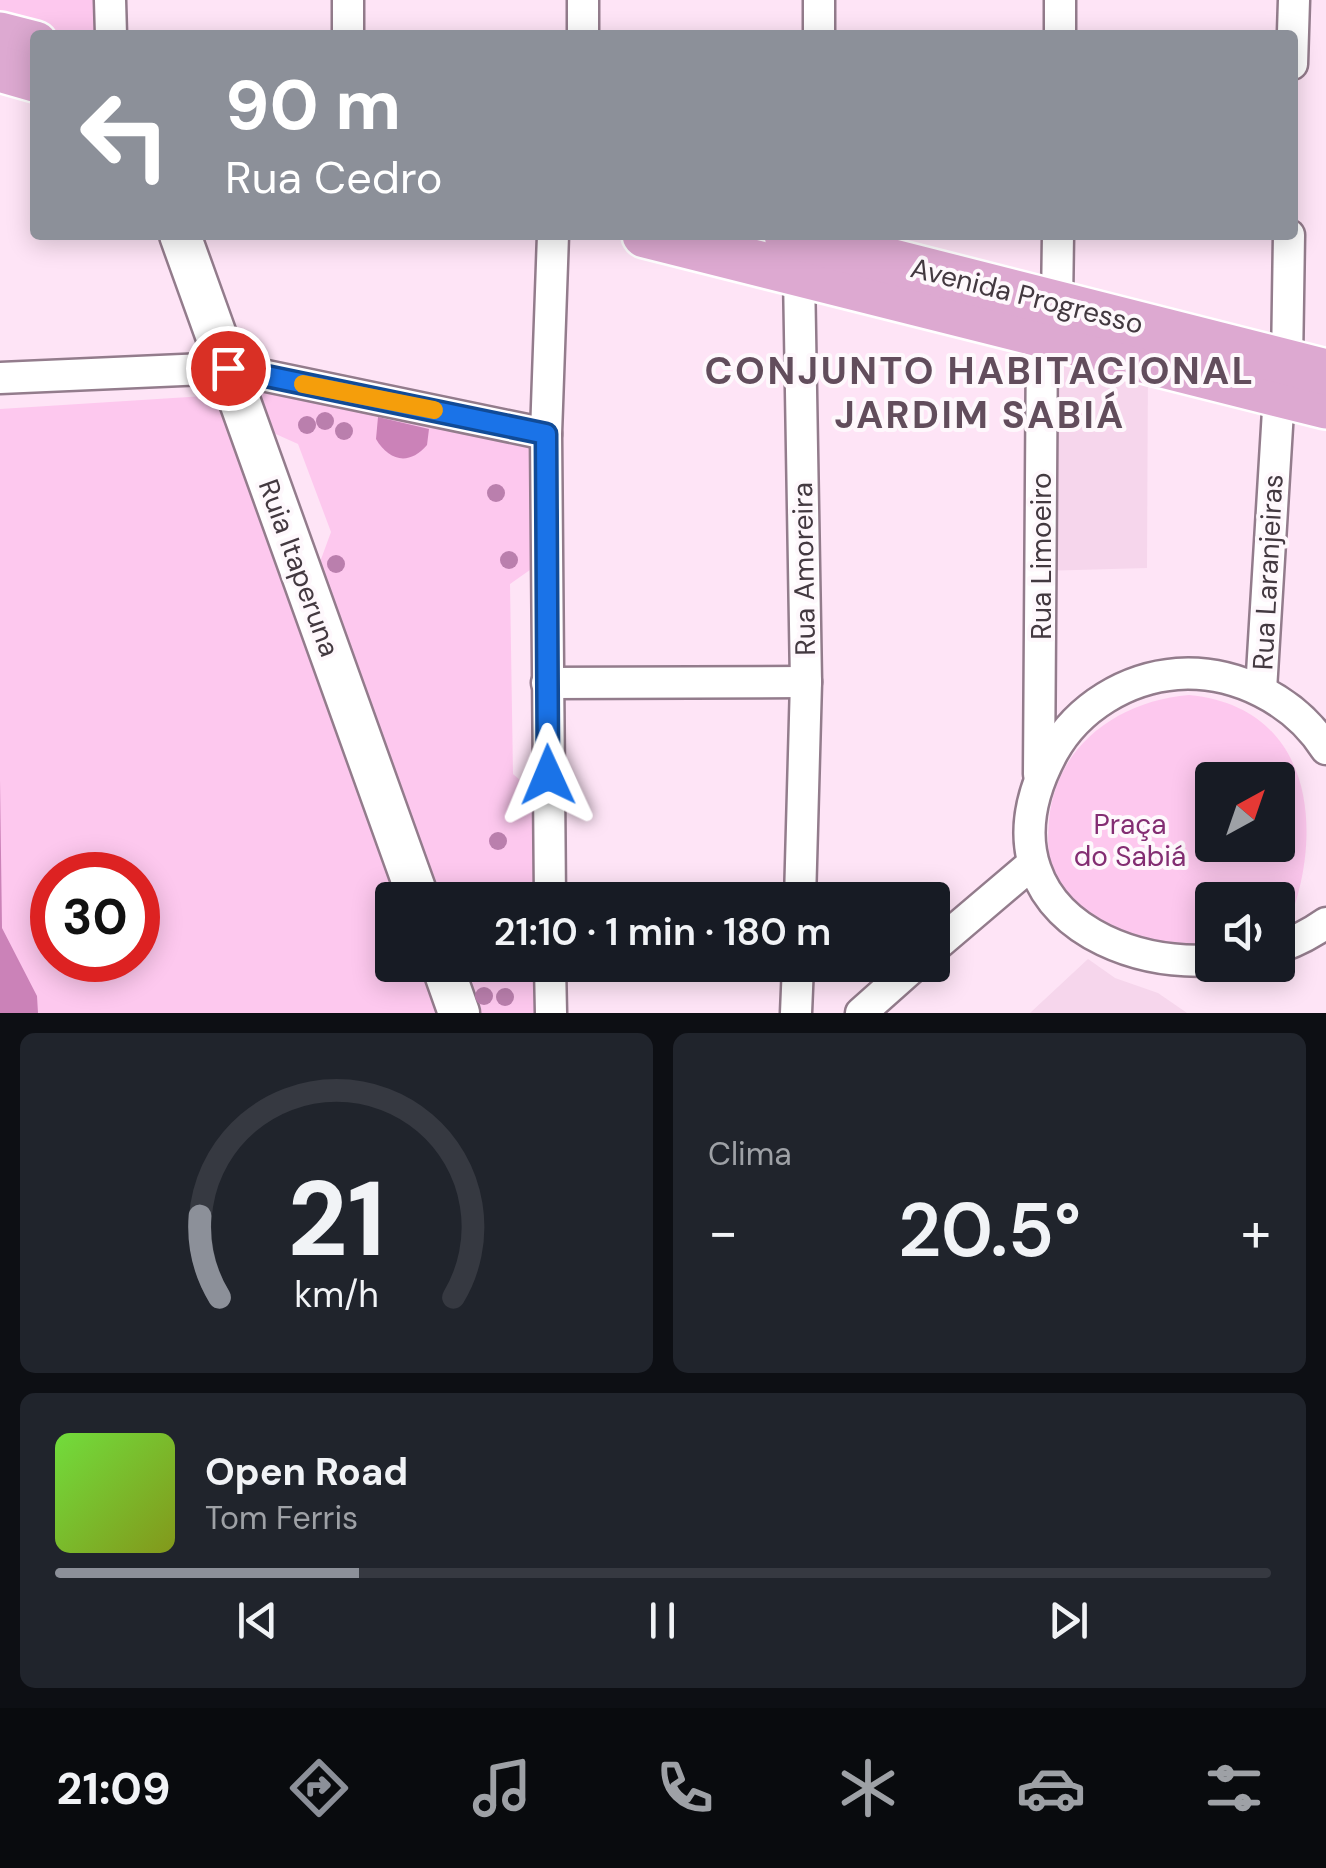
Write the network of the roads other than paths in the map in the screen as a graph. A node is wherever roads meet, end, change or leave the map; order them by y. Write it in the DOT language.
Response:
graph roads {
  1 [pos="110,0"];
  2 [pos="348,0"];
  3 [pos="583,0"];
  4 [pos="819,0"];
  5 [pos="1060,0"];
  6 [pos="1294,0"];
  7 [pos="111,30"];
  8 [pos="348,30"];
  9 [pos="582,30"];
  10 [pos="818,30"];
  11 [pos="1060,30"];
  12 [pos="1293,30"];
  13 [pos="0,36"];
  14 [pos="30,43"];
  15 [pos="0,69"];
  16 [pos="30,78"];
  17 [pos="182,240"];
  18 [pos="552,240"];
  19 [pos="717,240"];
  20 [pos="1058,240"];
  21 [pos="1289,240"];
  22 [pos="804,246"];
  23 [pos="1050,319"];
  24 [pos="228,368"];
  25 [pos="1297,376"];
  26 [pos="0,378"];
  27 [pos="1326,406"];
  28 [pos="546,434"];
  29 [pos="806,682"];
  30 [pos="547,683"];
  31 [pos="1261,690"];
  32 [pos="1326,749"];
  33 [pos="1040,777"];
  34 [pos="1032,864"];
  35 [pos="412,882"];
  36 [pos="550,882"];
  37 [pos="800,882"];
  38 [pos="1326,923"];
  39 [pos="950,934"];
  40 [pos="1295,957"];
  41 [pos="1101,969"];
  42 [pos="448,982"];
  43 [pos="550,982"];
  44 [pos="797,982"];
  45 [pos="896,982"];
  46 [pos="459,1013"];
  47 [pos="551,1013"];
  48 [pos="796,1013"];
  49 [pos="861,1013"];
  1 -- 7 [label="street"];
  2 -- 8 [label="street"];
  3 -- 9 [label="street"];
  4 -- 10 [label="street"];
  5 -- 11 [label="street"];
  6 -- 12 [label="street"];
  13 -- 14 [label="main road"];
  15 -- 16 [label="main road"];
  17 -- 24 [label="street, Ruia Itaperuna"];
  18 -- 28 [label="street"];
  19 -- 22 [label="main road, Avenida Progresso"];
  20 -- 23 [label="street, Rua Limoeiro"];
  21 -- 25 [label="street, Rua Laranjeiras"];
  22 -- 23 [label="main road, Avenida Progresso"];
  22 -- 29 [label="street, Rua Amoreira"];
  23 -- 25 [label="main road, Avenida Progresso"];
  23 -- 33 [label="street, Rua Limoeiro"];
  24 -- 26 [label="street"];
  24 -- 28 [label="street"];
  24 -- 35 [label="street, Ruia Itaperuna"];
  25 -- 27 [label="main road, Avenida Progresso"];
  25 -- 31 [label="street, Rua Laranjeiras"];
  28 -- 30 [label="street"];
  29 -- 30 [label="street"];
  29 -- 37 [label="street, Rua Amoreira"];
  30 -- 36 [label="street"];
  31 -- 32 [label="street"];
  31 -- 33 [label="street"];
  33 -- 34 [label="street"];
  34 -- 39 [label="street"];
  34 -- 41 [label="street"];
  38 -- 40 [label="street"];
  42 -- 46 [label="street"];
  43 -- 47 [label="street"];
  44 -- 48 [label="street"];
  45 -- 49 [label="street"];
}
